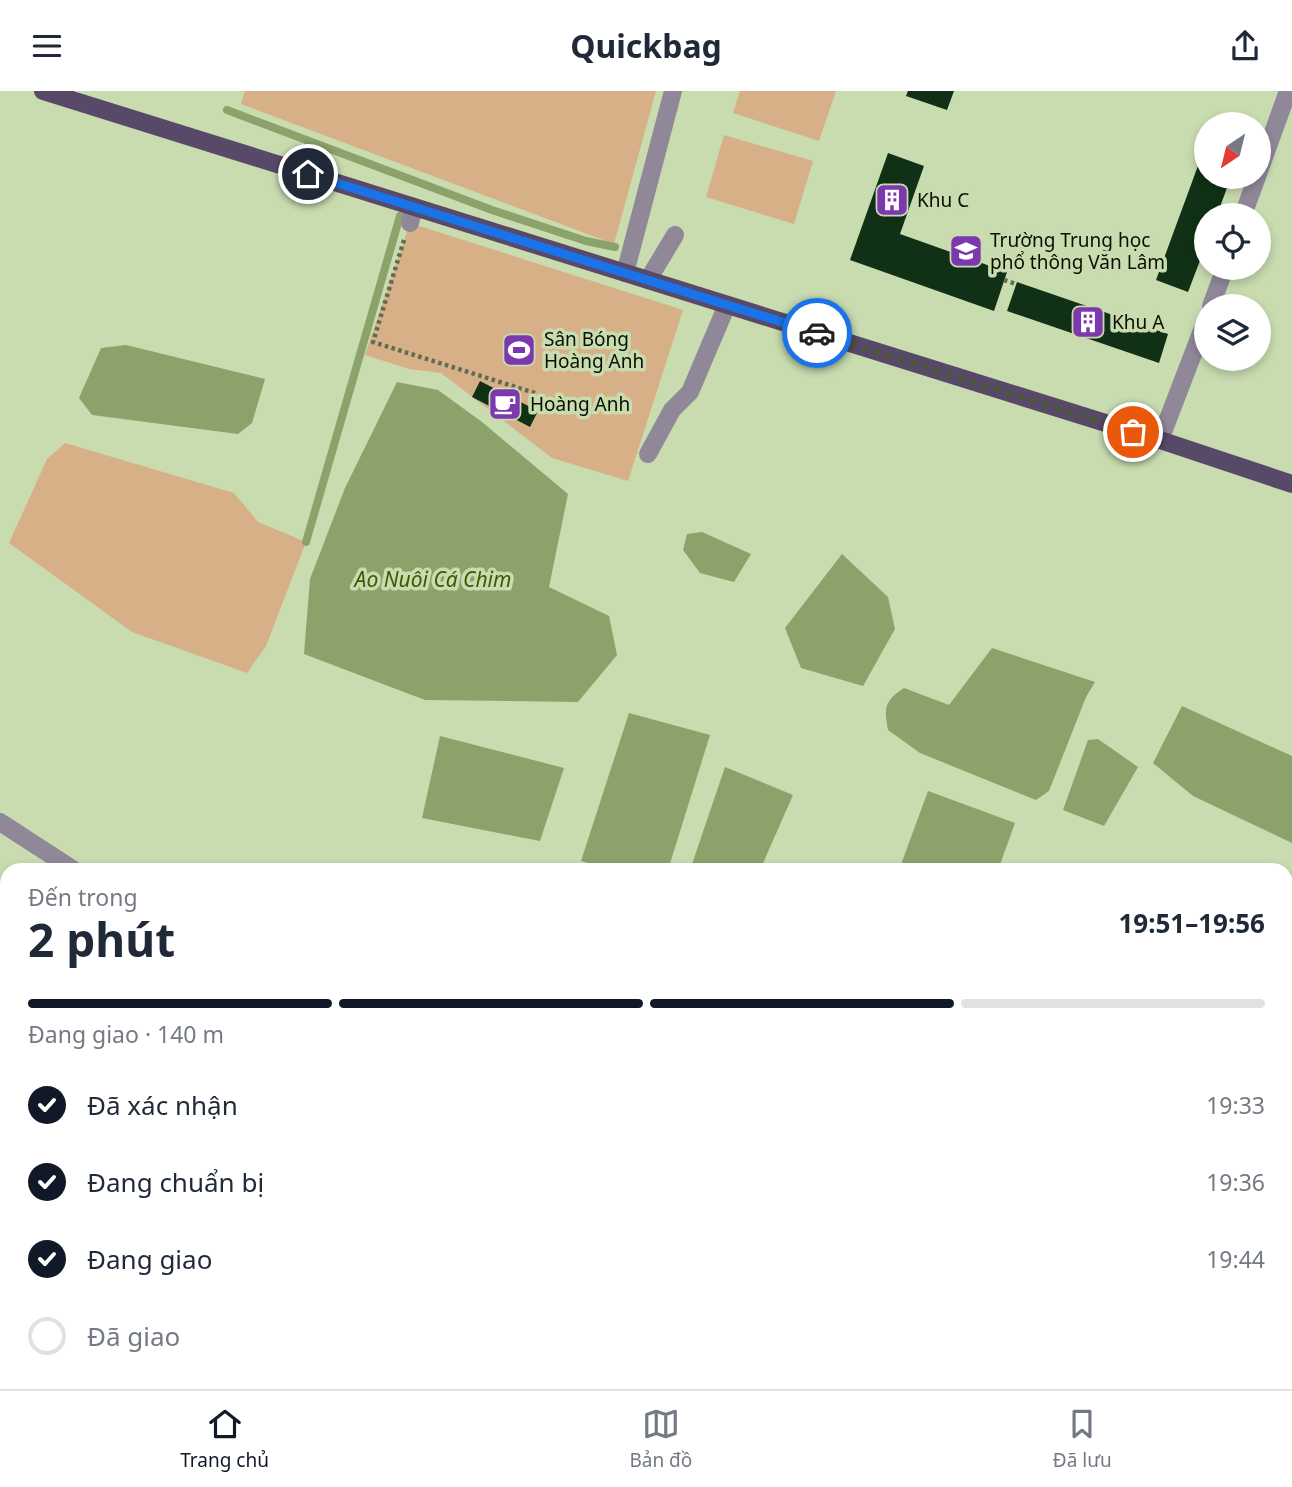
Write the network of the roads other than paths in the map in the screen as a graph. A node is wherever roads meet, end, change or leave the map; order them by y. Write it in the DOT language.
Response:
graph roads {
  1 [pos="43,91"];
  2 [pos="673,91"];
  3 [pos="1288,91"];
  4 [pos="1271,130"];
  5 [pos="675,235"];
  6 [pos="625,273"];
  7 [pos="648,280"];
  8 [pos="727,305"];
  9 [pos="1194,339"];
  10 [pos="1160,440"];
  11 [pos="648,454"];
  12 [pos="1292,484"];
  13 [pos="0,822"];
  14 [pos="63,863"];
  1 -- 6 [label="main road"];
  2 -- 6 [label="street"];
  3 -- 4 [label="street"];
  5 -- 7 [label="street"];
  6 -- 7 [label="main road"];
  7 -- 8 [label="main road"];
  8 -- 10 [label="main road"];
  8 -- 11 [label="street"];
  9 -- 10 [label="street"];
  10 -- 12 [label="main road"];
  13 -- 14 [label="street"];
}
